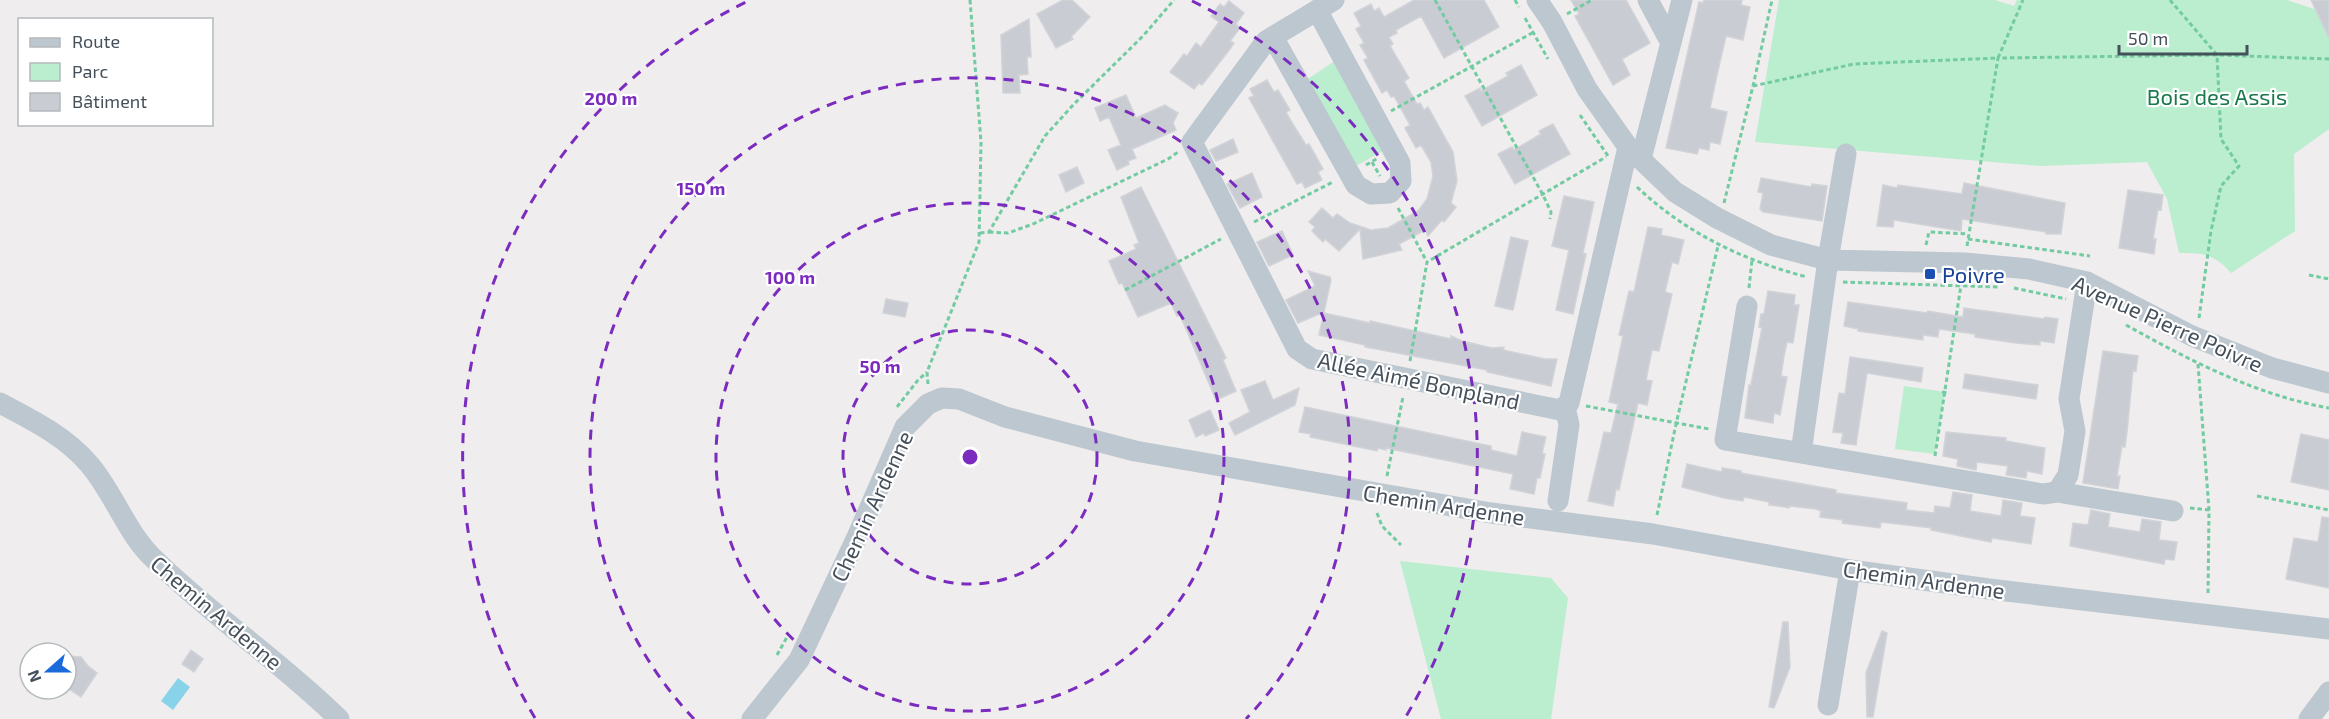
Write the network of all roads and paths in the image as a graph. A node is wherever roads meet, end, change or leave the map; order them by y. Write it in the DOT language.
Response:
graph roads {
  1 [pos="970,0"];
  2 [pos="1174,0"];
  3 [pos="1434,0"];
  4 [pos="1592,0"];
  5 [pos="1648,0"];
  6 [pos="1682,0"];
  7 [pos="1772,0"];
  8 [pos="2023,0"];
  9 [pos="2170,0"];
  10 [pos="1326,5"];
  11 [pos="1543,7"];
  12 [pos="1273,37"];
  13 [pos="1671,43"];
  14 [pos="2217,54"];
  15 [pos="1998,58"];
  16 [pos="2329,59"];
  17 [pos="1472,66"];
  18 [pos="1753,86"];
  19 [pos="1376,119"];
  20 [pos="1192,141"];
  21 [pos="1393,150"];
  22 [pos="1635,153"];
  23 [pos="1846,154"];
  24 [pos="1608,157"];
  25 [pos="1372,162"];
  26 [pos="1350,174"];
  27 [pos="1390,193"];
  28 [pos="1542,195"];
  29 [pos="1717,218"];
  30 [pos="1550,219"];
  31 [pos="1237,231"];
  32 [pos="989,232"];
  33 [pos="1929,232"];
  34 [pos="980,233"];
  35 [pos="1968,237"];
  36 [pos="1718,246"];
  37 [pos="2090,256"];
  38 [pos="1752,260"];
  39 [pos="1828,260"];
  40 [pos="1427,262"];
  41 [pos="1965,263"];
  42 [pos="2309,275"];
  43 [pos="2329,279"];
  44 [pos="2087,282"];
  45 [pos="1125,290"];
  46 [pos="1747,306"];
  47 [pos="2198,327"];
  48 [pos="2198,364"];
  49 [pos="1407,379"];
  50 [pos="2329,383"];
  51 [pos="0,403"];
  52 [pos="1567,405"];
  53 [pos="893,415"];
  54 [pos="1676,424"];
  55 [pos="1726,431"];
  56 [pos="1801,453"];
  57 [pos="1931,476"];
  58 [pos="2057,492"];
  59 [pos="1383,495"];
  60 [pos="2257,496"];
  61 [pos="1558,501"];
  62 [pos="2329,510"];
  63 [pos="2173,512"];
  64 [pos="1653,534"];
  65 [pos="1401,545"];
  66 [pos="1850,570"];
  67 [pos="2219,598"];
  68 [pos="2329,629"];
  69 [pos="790,632"];
  70 [pos="775,659"];
  71 [pos="2329,692"];
  72 [pos="1828,705"];
  73 [pos="339,719"];
  74 [pos="752,719"];
  75 [pos="2309,719"];
  1 -- 34 [label="path"];
  2 -- 32 [label="path"];
  3 -- 17 [label="path"];
  4 -- 11 [label="path"];
  5 -- 13 [label="street"];
  6 -- 13 [label="street"];
  7 -- 18 [label="path"];
  8 -- 15 [label="path"];
  9 -- 14 [label="path"];
  10 -- 12 [label="street"];
  10 -- 19 [label="street"];
  11 -- 17 [label="path"];
  11 -- 22 [label="street, Avenue Pierre Poivre"];
  12 -- 20 [label="street"];
  12 -- 26 [label="street"];
  13 -- 22 [label="street"];
  14 -- 15 [label="path"];
  14 -- 16 [label="path"];
  14 -- 47 [label="path"];
  15 -- 18 [label="path"];
  15 -- 35 [label="path"];
  17 -- 19 [label="path"];
  17 -- 28 [label="path"];
  18 -- 29 [label="path"];
  19 -- 21 [label="street"];
  20 -- 31 [label="street, Allée Aimé Bonpland"];
  20 -- 32 [label="path"];
  21 -- 25 [label="path"];
  21 -- 27 [label="street"];
  22 -- 29 [label="street, Avenue Pierre Poivre"];
  22 -- 52 [label="street"];
  23 -- 39 [label="street"];
  24 -- 28 [label="path"];
  25 -- 26 [label="path"];
  25 -- 27 [label="path"];
  26 -- 27 [label="street"];
  26 -- 31 [label="path"];
  27 -- 40 [label="path"];
  28 -- 30 [label="path"];
  28 -- 40 [label="path"];
  29 -- 39 [label="street, Avenue Pierre Poivre"];
  31 -- 45 [label="path"];
  31 -- 49 [label="street, Allée Aimé Bonpland"];
  32 -- 34 [label="path"];
  33 -- 35 [label="path"];
  34 -- 53 [label="path"];
  35 -- 37 [label="path"];
  35 -- 41 [label="path"];
  36 -- 54 [label="path"];
  38 -- 46 [label="path"];
  39 -- 41 [label="street, Avenue Pierre Poivre"];
  39 -- 56 [label="street"];
  40 -- 49 [label="path"];
  41 -- 44 [label="street, Avenue Pierre Poivre"];
  41 -- 57 [label="path"];
  42 -- 43 [label="path"];
  44 -- 50 [label="street, Avenue Pierre Poivre"];
  44 -- 58 [label="street"];
  46 -- 55 [label="street"];
  48 -- 67 [label="path"];
  49 -- 52 [label="street, Allée Aimé Bonpland"];
  49 -- 59 [label="path"];
  51 -- 73 [label="street, Chemin Ardenne"];
  52 -- 54 [label="path"];
  52 -- 61 [label="street"];
  54 -- 55 [label="path"];
  54 -- 64 [label="path"];
  55 -- 56 [label="street"];
  56 -- 57 [label="street"];
  57 -- 58 [label="street"];
  58 -- 63 [label="street"];
  59 -- 64 [label="street, Chemin Ardenne"];
  59 -- 65 [label="path"];
  59 -- 74 [label="street, Chemin Ardenne"];
  60 -- 62 [label="path"];
  64 -- 66 [label="street, Chemin Ardenne"];
  66 -- 68 [label="street, Chemin Ardenne"];
  66 -- 72 [label="street"];
  69 -- 70 [label="path"];
  71 -- 75 [label="street"];
}
